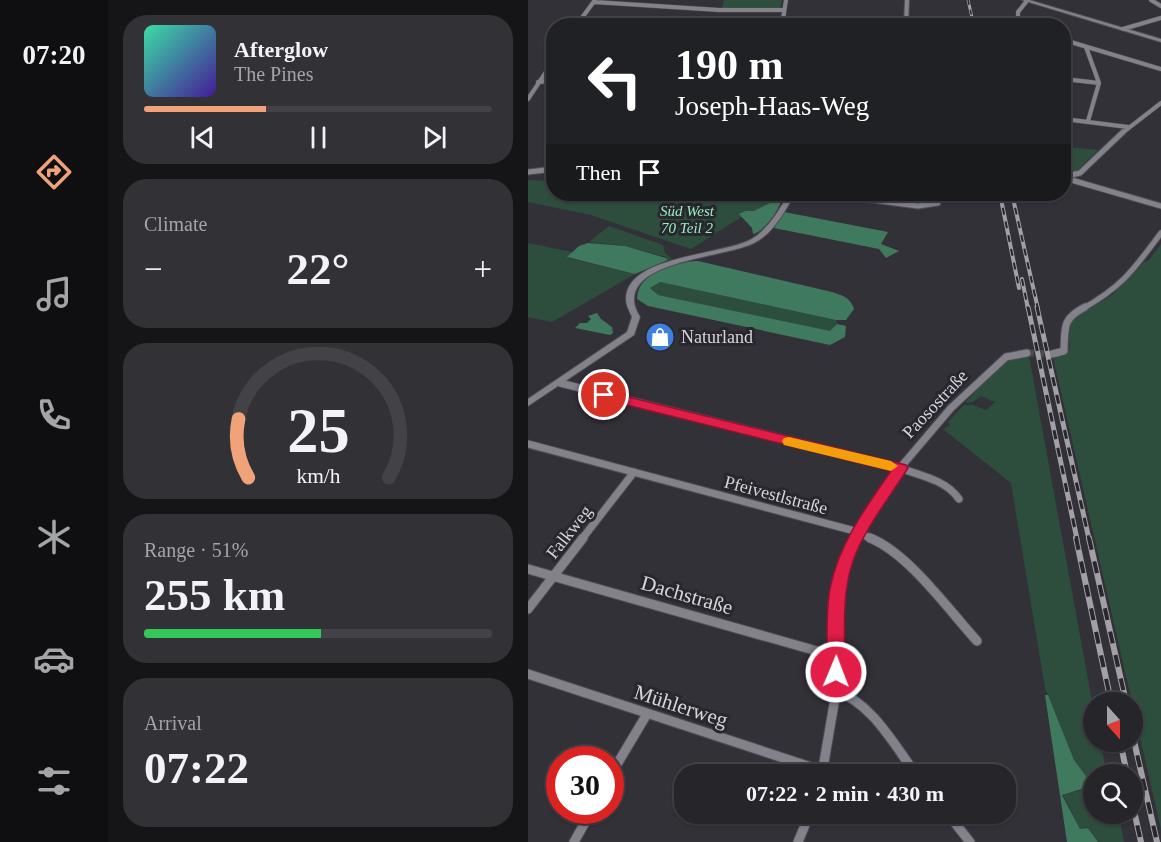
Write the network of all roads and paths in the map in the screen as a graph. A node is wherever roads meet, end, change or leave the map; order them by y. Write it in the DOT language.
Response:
graph roads {
  1 [pos="722,0"];
  2 [pos="786,0"];
  3 [pos="907,0"];
  4 [pos="1151,0"];
  5 [pos="594,1"];
  6 [pos="1027,1"];
  7 [pos="1161,6"];
  8 [pos="719,10"];
  9 [pos="783,10"];
  10 [pos="582,18"];
  11 [pos="782,18"];
  12 [pos="906,18"];
  13 [pos="1017,18"];
  14 [pos="1161,18"];
  15 [pos="1123,29"];
  16 [pos="1161,41"];
  17 [pos="1071,42"];
  18 [pos="1086,46"];
  19 [pos="1161,69"];
  20 [pos="546,71"];
  21 [pos="1071,80"];
  22 [pos="538,82"];
  23 [pos="546,82"];
  24 [pos="1099,83"];
  25 [pos="528,99"];
  26 [pos="1161,103"];
  27 [pos="1071,120"];
  28 [pos="1088,121"];
  29 [pos="1128,127"];
  30 [pos="546,169"];
  31 [pos="528,172"];
  32 [pos="1071,176"];
  33 [pos="1071,180"];
  34 [pos="787,201"];
  35 [pos="876,201"];
  36 [pos="938,201"];
  37 [pos="1161,206"];
  38 [pos="1161,233"];
  39 [pos="1027,353"];
  40 [pos="1052,354"];
  41 [pos="560,383"];
  42 [pos="528,403"];
  43 [pos="528,444"];
  44 [pos="900,468"];
  45 [pos="634,472"];
  46 [pos="959,499"];
  47 [pos="859,533"];
  48 [pos="528,569"];
  49 [pos="554,576"];
  50 [pos="528,609"];
  51 [pos="977,641"];
  52 [pos="836,653"];
  53 [pos="528,674"];
  54 [pos="836,691"];
  55 [pos="647,714"];
  56 [pos="624,753"];
  57 [pos="798,764"];
  58 [pos="823,764"];
  59 [pos="908,764"];
  60 [pos="584,824"];
  61 [pos="805,824"];
  62 [pos="956,824"];
  63 [pos="574,842"];
  64 [pos="798,842"];
  65 [pos="970,842"];
  1 -- 8 [label="street"];
  2 -- 9 [label="street"];
  3 -- 12 [label="street"];
  4 -- 7 [label="street"];
  5 -- 8 [label="street"];
  5 -- 10 [label="street"];
  6 -- 13 [label="street"];
  6 -- 15 [label="street"];
  8 -- 9 [label="street"];
  9 -- 11 [label="street"];
  14 -- 15 [label="street"];
  15 -- 16 [label="street"];
  17 -- 18 [label="street"];
  18 -- 19 [label="street"];
  18 -- 24 [label="street"];
  20 -- 22 [label="street"];
  21 -- 24 [label="street"];
  22 -- 23 [label="street"];
  22 -- 25 [label="street"];
  24 -- 28 [label="street"];
  26 -- 29 [label="street"];
  27 -- 28 [label="street"];
  28 -- 29 [label="street"];
  29 -- 32 [label="street"];
  30 -- 31 [label="street"];
  33 -- 37 [label="street"];
  34 -- 41 [label="street"];
  35 -- 36 [label="street"];
  38 -- 40 [label="street"];
  39 -- 44 [label="street, Paosostraße"];
  41 -- 42 [label="street"];
  41 -- 44 [label="street"];
  43 -- 45 [label="street, Pfeivestlstraße"];
  44 -- 46 [label="street"];
  44 -- 47 [label="street, Paosostraße"];
  45 -- 47 [label="street, Pfeivestlstraße"];
  45 -- 49 [label="street, Falkweg"];
  47 -- 51 [label="street, Pfeivestlstraße"];
  47 -- 52 [label="street, Paosostraße"];
  48 -- 49 [label="street, Dachstraße"];
  49 -- 50 [label="street, Falkweg"];
  49 -- 52 [label="street, Dachstraße"];
  52 -- 54 [label="street, Paosostraße"];
  53 -- 55 [label="street, Mühlerweg"];
  54 -- 58 [label="street, Paosostraße"];
  54 -- 59 [label="street"];
  55 -- 56 [label="street"];
  55 -- 57 [label="street, Mühlerweg"];
  60 -- 63 [label="street"];
  61 -- 64 [label="street"];
  62 -- 65 [label="street"];
}
